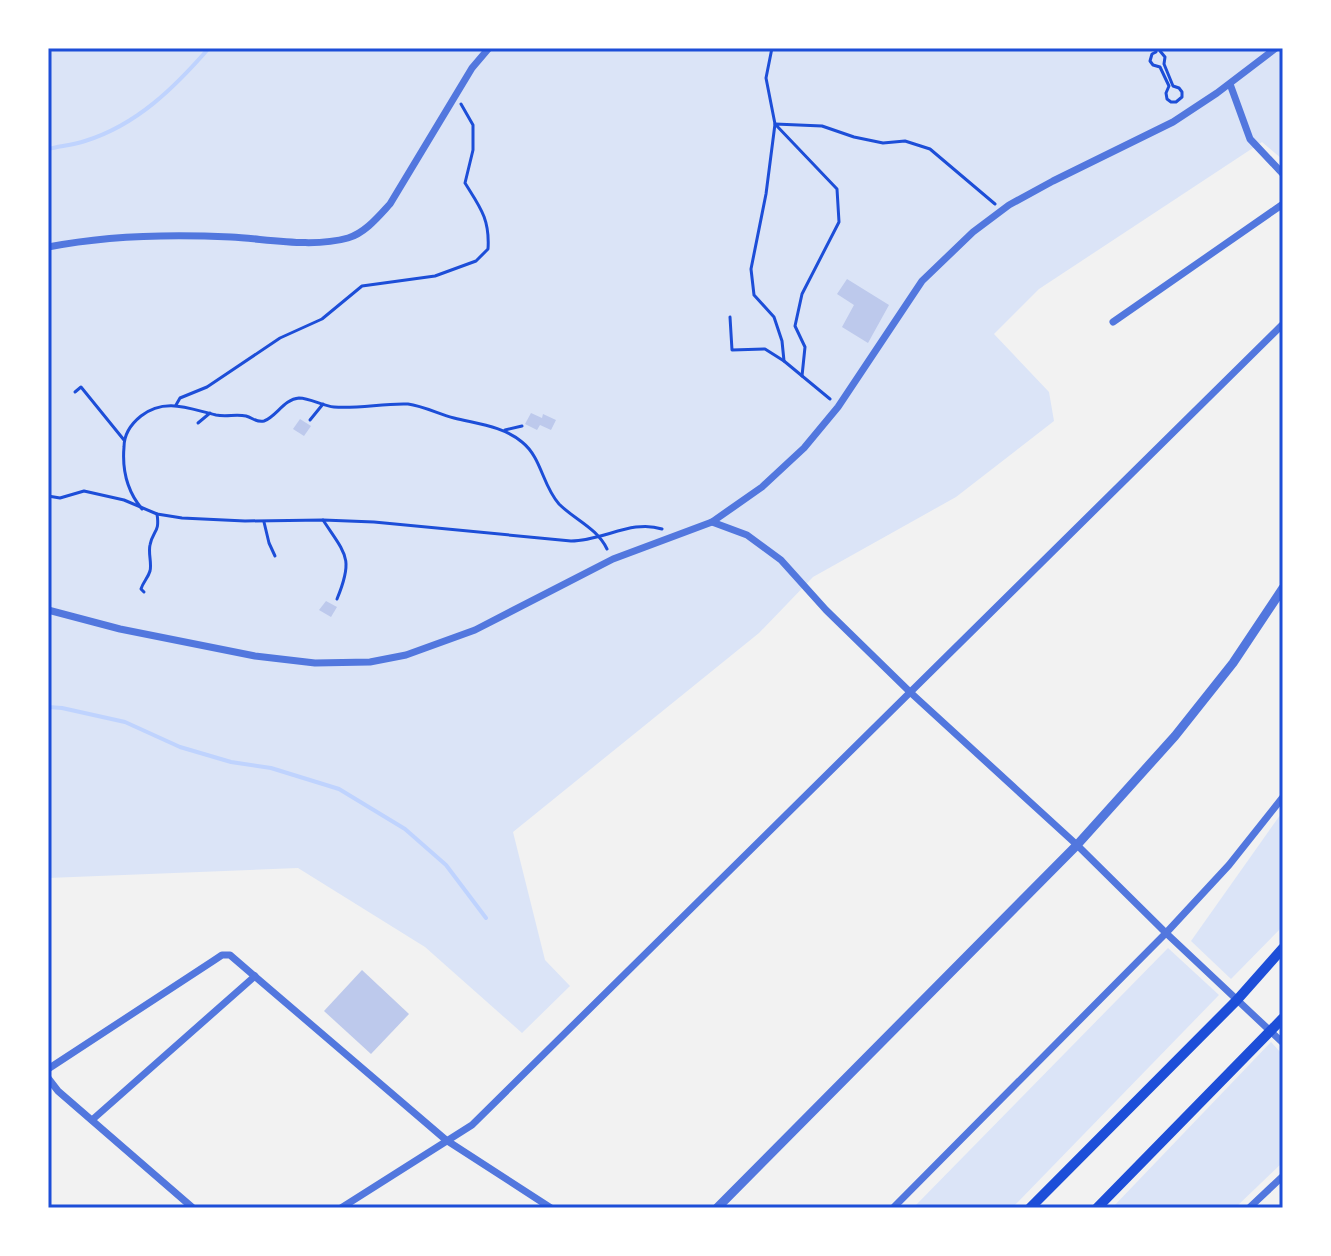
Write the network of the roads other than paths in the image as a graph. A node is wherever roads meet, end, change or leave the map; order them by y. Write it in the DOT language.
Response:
graph roads {
  1 [pos="489,48"];
  2 [pos="1276,48"];
  3 [pos="1230,84"];
  4 [pos="1283,174"];
  5 [pos="1283,204"];
  6 [pos="48,247"];
  7 [pos="1113,322"];
  8 [pos="1283,324"];
  9 [pos="712,522"];
  10 [pos="1283,588"];
  11 [pos="48,610"];
  12 [pos="911,693"];
  13 [pos="1283,797"];
  14 [pos="1077,845"];
  15 [pos="1166,933"];
  16 [pos="1283,948"];
  17 [pos="255,976"];
  18 [pos="1237,1000"];
  19 [pos="1283,1018"];
  20 [pos="1270,1032"];
  21 [pos="1283,1043"];
  22 [pos="48,1069"];
  23 [pos="48,1078"];
  24 [pos="92,1120"];
  25 [pos="446,1140"];
  26 [pos="1283,1176"];
  27 [pos="193,1208"];
  28 [pos="341,1208"];
  29 [pos="551,1208"];
  30 [pos="717,1208"];
  31 [pos="893,1208"];
  32 [pos="1030,1208"];
  33 [pos="1097,1208"];
  34 [pos="1249,1208"];
  1 -- 6 [label="street"];
  2 -- 3 [label="street"];
  3 -- 4 [label="street"];
  3 -- 9 [label="street"];
  5 -- 7 [label="street"];
  8 -- 12 [label="street"];
  9 -- 11 [label="street"];
  9 -- 12 [label="street"];
  10 -- 14 [label="street"];
  12 -- 14 [label="street"];
  12 -- 25 [label="street"];
  13 -- 15 [label="street"];
  14 -- 15 [label="street"];
  14 -- 30 [label="street"];
  15 -- 18 [label="street"];
  15 -- 31 [label="street"];
  16 -- 18 [label="main road"];
  17 -- 22 [label="street"];
  17 -- 24 [label="street"];
  17 -- 25 [label="street"];
  18 -- 20 [label="street"];
  18 -- 32 [label="main road"];
  19 -- 20 [label="main road"];
  20 -- 21 [label="street"];
  20 -- 33 [label="main road"];
  23 -- 24 [label="street"];
  24 -- 27 [label="street"];
  25 -- 28 [label="street"];
  25 -- 29 [label="street"];
  26 -- 34 [label="street"];
}
